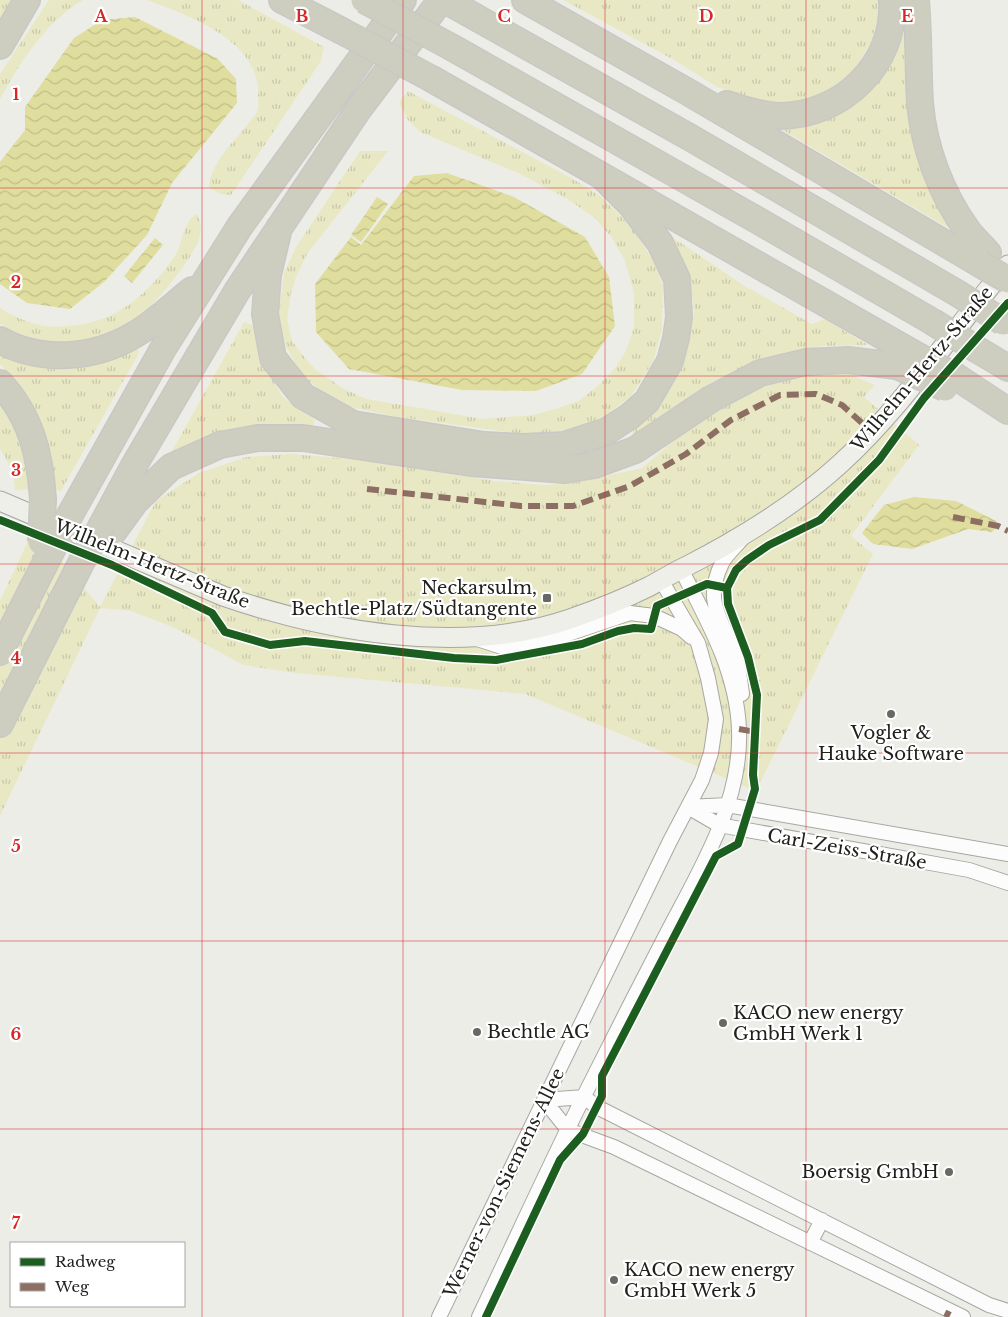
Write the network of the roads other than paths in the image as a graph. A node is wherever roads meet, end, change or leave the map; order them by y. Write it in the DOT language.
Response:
graph roads {
  1 [pos="28,0"];
  2 [pos="282,0"];
  3 [pos="364,0"];
  4 [pos="402,0"];
  5 [pos="443,0"];
  6 [pos="525,0"];
  7 [pos="892,0"];
  8 [pos="916,0"];
  9 [pos="0,46"];
  10 [pos="688,92"];
  11 [pos="605,179"];
  12 [pos="279,228"];
  13 [pos="992,261"];
  14 [pos="1008,272"];
  15 [pos="211,274"];
  16 [pos="1008,280"];
  17 [pos="1006,323"];
  18 [pos="0,340"];
  19 [pos="903,359"];
  20 [pos="1008,368"];
  21 [pos="0,383"];
  22 [pos="999,405"];
  23 [pos="0,501"];
  24 [pos="108,528"];
  25 [pos="747,532"];
  26 [pos="47,545"];
  27 [pos="681,569"];
  28 [pos="661,580"];
  29 [pos="467,636"];
  30 [pos="698,643"];
  31 [pos="0,652"];
  32 [pos="0,724"];
  33 [pos="739,730"];
  34 [pos="727,805"];
  35 [pos="688,808"];
  36 [pos="719,825"];
  37 [pos="973,849"];
  38 [pos="1008,854"];
  39 [pos="969,870"];
  40 [pos="1008,883"];
  41 [pos="584,1097"];
  42 [pos="544,1100"];
  43 [pos="568,1130"];
  44 [pos="822,1220"];
  45 [pos="810,1243"];
  46 [pos="1008,1311"];
  47 [pos="439,1317"];
  48 [pos="479,1317"];
  49 [pos="962,1317"];
  1 -- 9 [label="highway"];
  2 -- 11 [label="highway, bridge"];
  3 -- 20 [label="highway, bridge"];
  4 -- 15 [label="highway"];
  5 -- 12 [label="highway"];
  5 -- 17 [label="highway, bridge"];
  6 -- 10 [label="highway"];
  7 -- 10 [label="highway"];
  8 -- 13 [label="highway"];
  10 -- 13 [label="highway"];
  11 -- 12 [label="highway"];
  11 -- 19 [label="highway"];
  12 -- 24 [label="highway"];
  13 -- 14 [label="highway"];
  13 -- 16 [label="highway, bridge"];
  13 -- 25 [label="main road, Wilhelm-Hertz-Straße"];
  15 -- 18 [label="highway"];
  15 -- 26 [label="highway, bridge"];
  19 -- 22 [label="highway, bridge"];
  19 -- 24 [label="highway"];
  21 -- 26 [label="highway, bridge"];
  23 -- 29 [label="main road, Wilhelm-Hertz-Straße"];
  24 -- 32 [label="highway, bridge"];
  25 -- 27 [label="main road, Wilhelm-Hertz-Straße"];
  25 -- 33 [label="street"];
  26 -- 31 [label="highway"];
  27 -- 28 [label="main road, Wilhelm-Hertz-Straße"];
  27 -- 33 [label="street"];
  28 -- 29 [label="main road, Wilhelm-Hertz-Straße"];
  28 -- 30 [label="street, Werner-von-Siemens-Allee"];
  29 -- 30 [label="street"];
  30 -- 35 [label="street, Werner-von-Siemens-Allee"];
  33 -- 34 [label="street, Werner-von-Siemens-Allee"];
  34 -- 35 [label="street, Carl-Zeiss-Straße"];
  34 -- 36 [label="street, Werner-von-Siemens-Allee"];
  34 -- 37 [label="street, Carl-Zeiss-Straße"];
  35 -- 36 [label="street, Carl-Zeiss-Straße"];
  35 -- 42 [label="street, Werner-von-Siemens-Allee"];
  36 -- 39 [label="street, Carl-Zeiss-Straße"];
  36 -- 41 [label="street, Werner-von-Siemens-Allee"];
  37 -- 38 [label="street, Carl-Zeiss-Straße"];
  37 -- 39 [label="street"];
  39 -- 40 [label="street, Carl-Zeiss-Straße"];
  41 -- 42 [label="street"];
  41 -- 43 [label="street, Werner-von-Siemens-Allee"];
  41 -- 44 [label="street"];
  42 -- 43 [label="street"];
  42 -- 47 [label="street, Werner-von-Siemens-Allee"];
  43 -- 45 [label="street"];
  43 -- 48 [label="street, Werner-von-Siemens-Allee"];
  44 -- 45 [label="street"];
  44 -- 46 [label="street"];
  45 -- 49 [label="street"];
}
